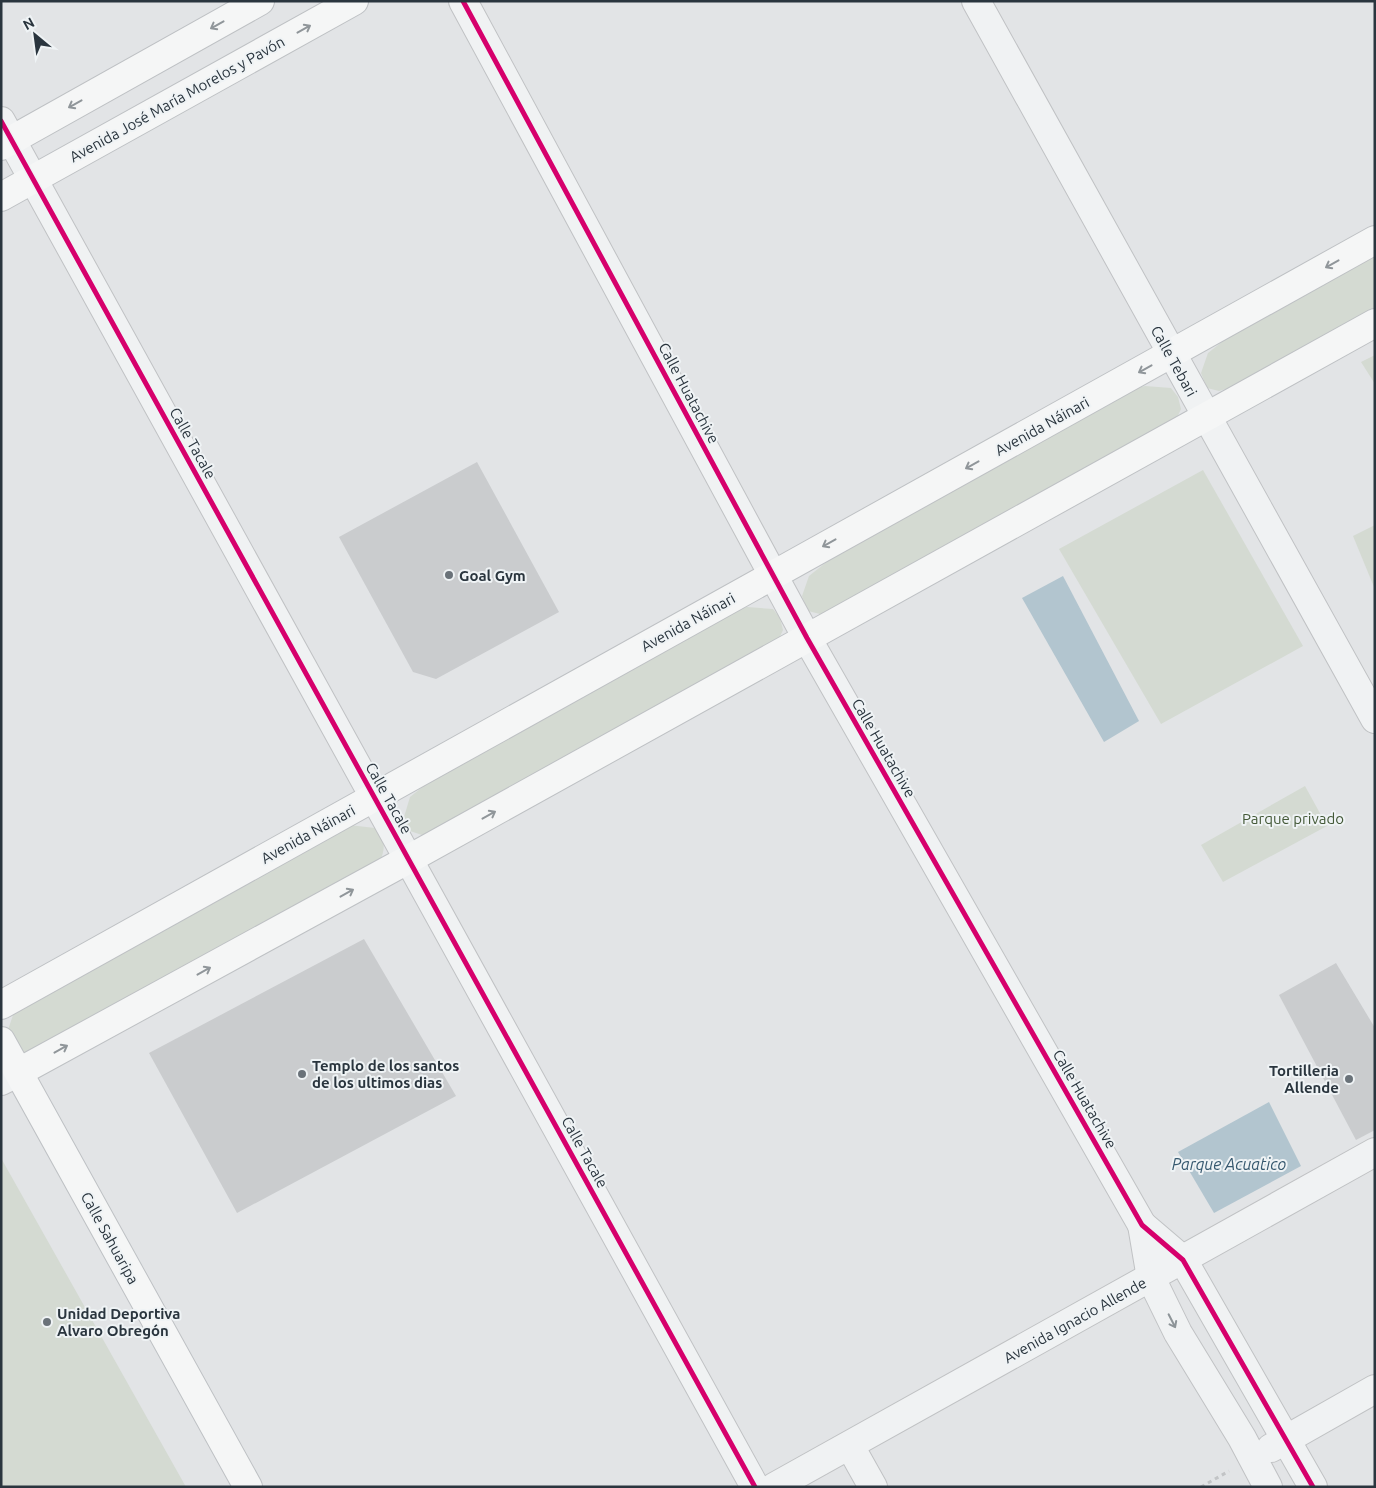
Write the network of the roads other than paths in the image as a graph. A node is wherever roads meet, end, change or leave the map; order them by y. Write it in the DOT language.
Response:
graph roads {
  1 [pos="260,1"];
  2 [pos="354,1"];
  3 [pos="463,1"];
  4 [pos="976,1"];
  5 [pos="5,135"];
  6 [pos="33,180"];
  7 [pos="1,197"];
  8 [pos="1375,240"];
  9 [pos="1375,323"];
  10 [pos="1171,355"];
  11 [pos="1206,416"];
  12 [pos="772,574"];
  13 [pos="808,638"];
  14 [pos="1375,719"];
  15 [pos="374,796"];
  16 [pos="409,859"];
  17 [pos="1,1005"];
  18 [pos="1,1042"];
  19 [pos="10,1077"];
  20 [pos="1375,1152"];
  21 [pos="1142,1225"];
  22 [pos="1183,1260"];
  23 [pos="1150,1278"];
  24 [pos="1375,1390"];
  25 [pos="1286,1438"];
  26 [pos="850,1446"];
  27 [pos="1253,1459"];
  28 [pos="248,1487"];
  29 [pos="755,1487"];
  30 [pos="774,1487"];
  31 [pos="872,1487"];
  32 [pos="1268,1487"];
  33 [pos="1312,1487"];
  1 -- 5 [label="main road, one-way"];
  6 -- 2 [label="main road, Avenida José María Morelos y Pavón, one-way"];
  3 -- 12 [label="street, Calle Huatachive"];
  4 -- 10 [label="street, Calle Tebari"];
  5 -- 6 [label="street, Calle Tacale"];
  6 -- 7 [label="main road, Avenida José María Morelos y Pavón"];
  6 -- 15 [label="street, Calle Tacale"];
  8 -- 10 [label="main road, Avenida Náinari, one-way"];
  9 -- 11 [label="main road"];
  10 -- 11 [label="street, Calle Tebari"];
  10 -- 12 [label="main road, Avenida Náinari, one-way"];
  11 -- 13 [label="main road"];
  11 -- 14 [label="street, Calle Tebari"];
  12 -- 13 [label="street, Calle Huatachive"];
  12 -- 15 [label="main road, Avenida Náinari"];
  16 -- 13 [label="main road, one-way"];
  13 -- 21 [label="street, Calle Huatachive"];
  15 -- 16 [label="street, Calle Tacale"];
  15 -- 17 [label="main road, Avenida Náinari"];
  19 -- 16 [label="main road, one-way"];
  16 -- 29 [label="street, Calle Tacale"];
  18 -- 19 [label="main road, Calle Sahuaripa"];
  19 -- 28 [label="main road, Calle Sahuaripa"];
  20 -- 22 [label="street, Avenida Ignacio Allende"];
  21 -- 22 [label="street, Calle Huatachive"];
  21 -- 23 [label="street, Calle Huatachive"];
  22 -- 23 [label="street, Avenida Ignacio Allende"];
  22 -- 25 [label="street, Calle Huatachive"];
  23 -- 26 [label="street, Avenida Ignacio Allende"];
  23 -- 27 [label="street, Calle Huatachive, one-way"];
  24 -- 25 [label="street"];
  25 -- 27 [label="street"];
  25 -- 33 [label="street, Calle Huatachive"];
  26 -- 30 [label="street, Avenida Ignacio Allende"];
  26 -- 31 [label="street"];
  27 -- 32 [label="street, Calle Huatachive"];
}
